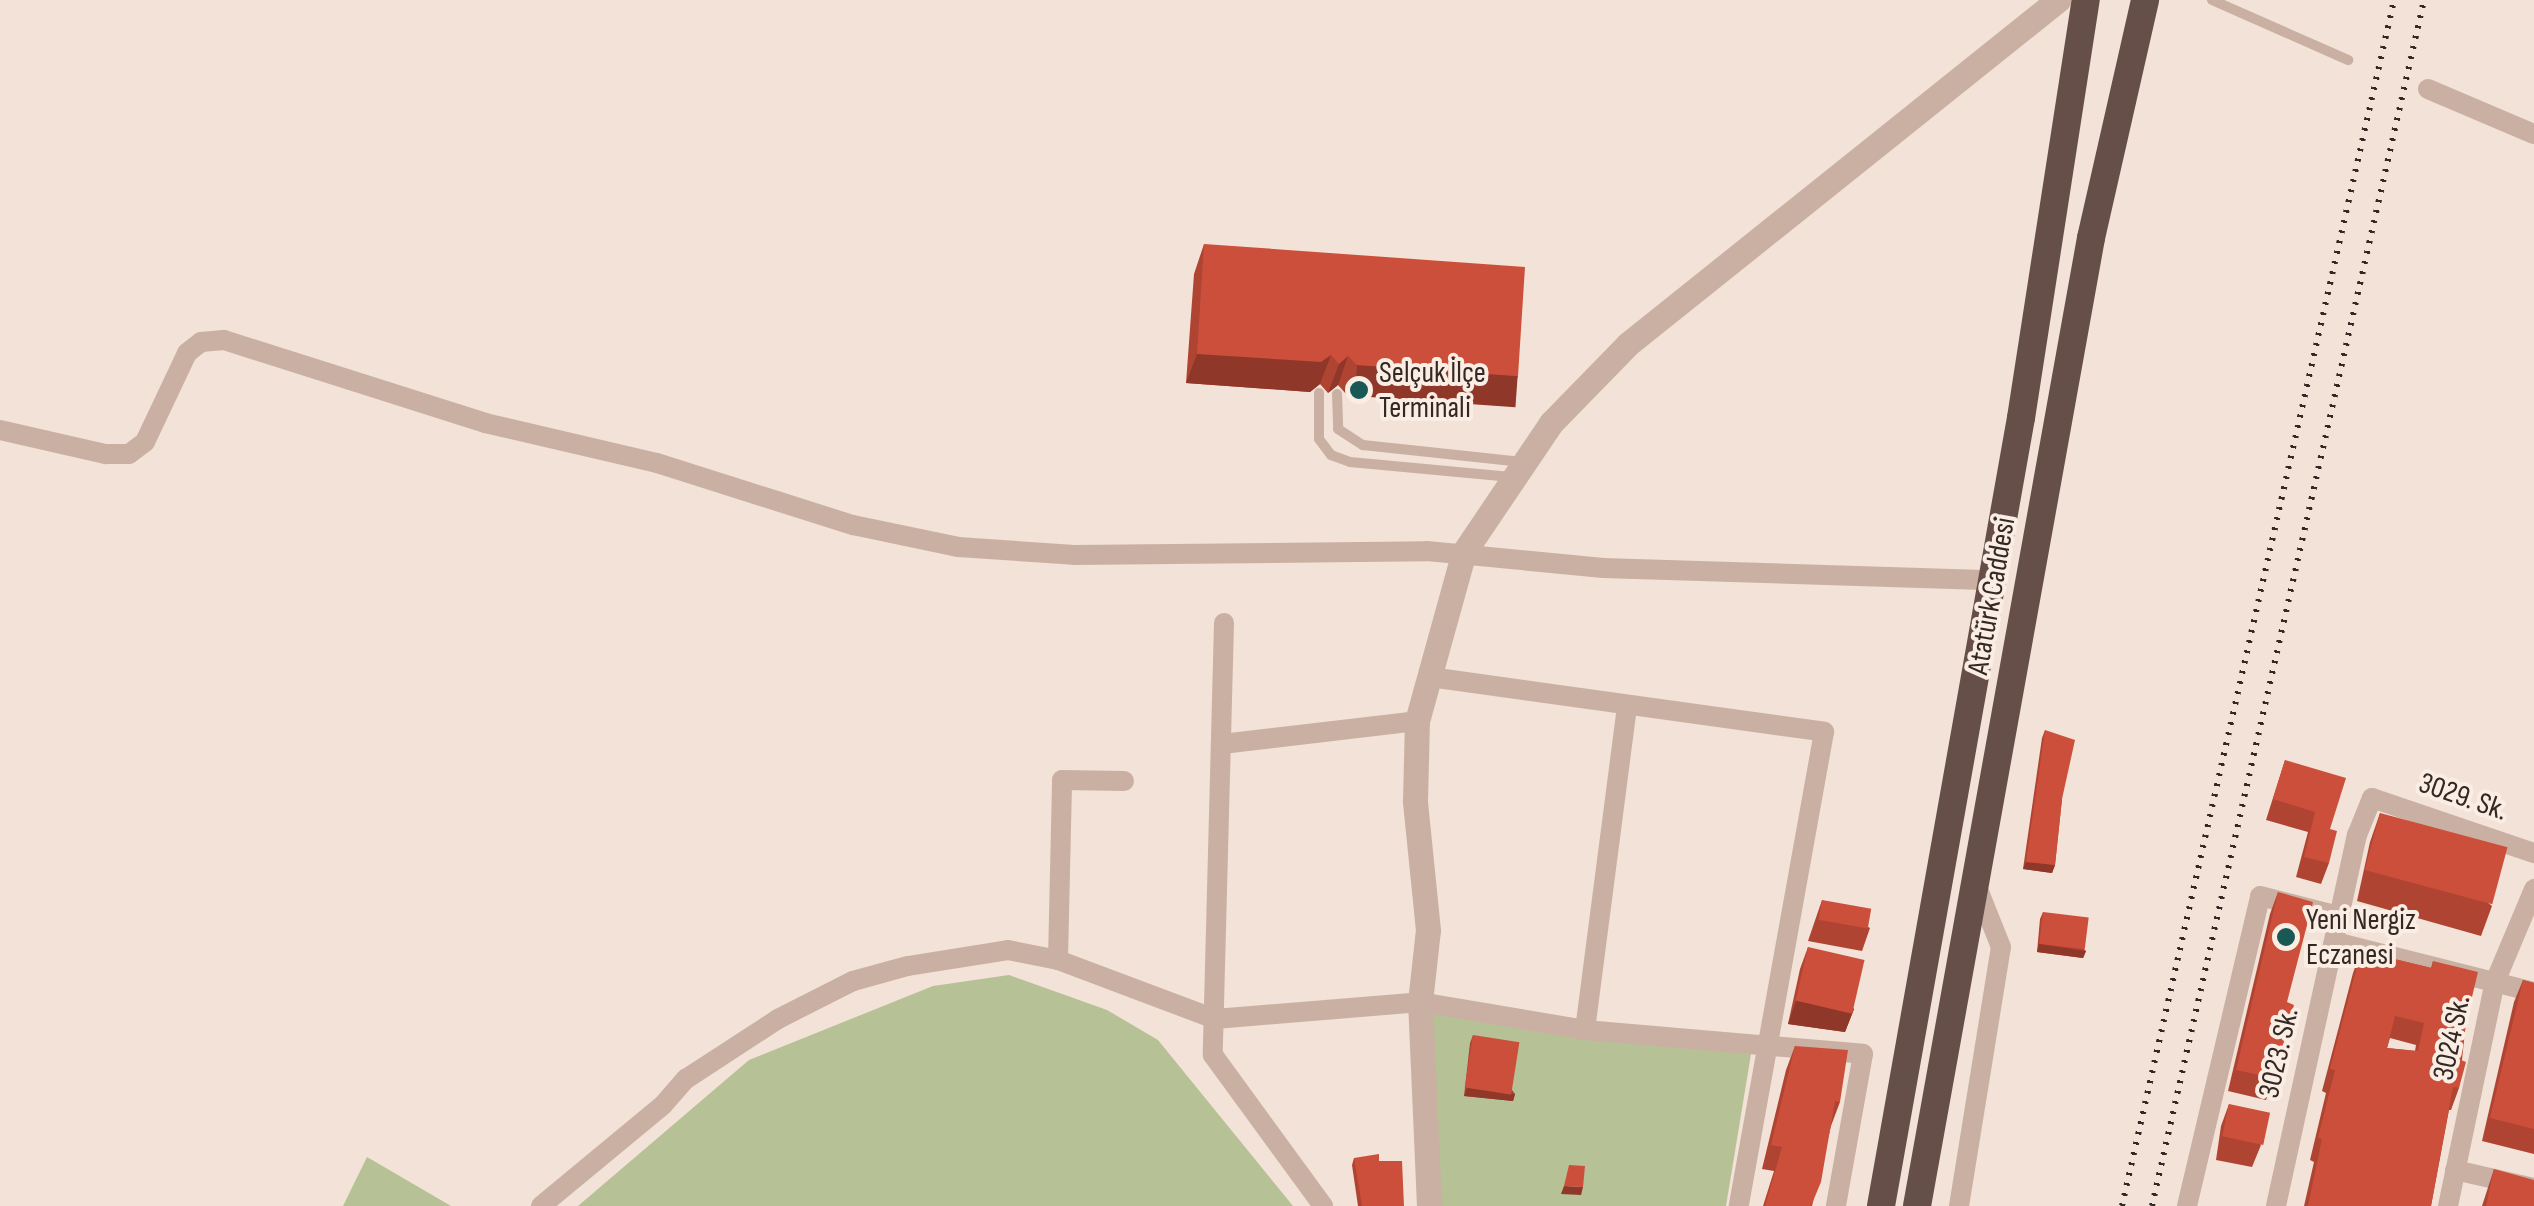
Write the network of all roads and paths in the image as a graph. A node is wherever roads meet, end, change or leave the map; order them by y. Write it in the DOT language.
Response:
graph roads {
  1 [pos="2058,0"];
  2 [pos="2086,0"];
  3 [pos="2145,0"];
  4 [pos="2212,0"];
  5 [pos="2348,60"];
  6 [pos="2428,88"];
  7 [pos="2534,134"];
  8 [pos="1319,392"];
  9 [pos="1337,394"];
  10 [pos="0,430"];
  11 [pos="1518,470"];
  12 [pos="1464,552"];
  13 [pos="1992,580"];
  14 [pos="1224,624"];
  15 [pos="1430,677"];
  16 [pos="1627,706"];
  17 [pos="1416,722"];
  18 [pos="1222,744"];
  19 [pos="1124,780"];
  20 [pos="2372,798"];
  21 [pos="2534,853"];
  22 [pos="1975,882"];
  23 [pos="2534,889"];
  24 [pos="2343,916"];
  25 [pos="2335,942"];
  26 [pos="1058,960"];
  27 [pos="2495,982"];
  28 [pos="2534,992"];
  29 [pos="1420,1002"];
  30 [pos="1215,1019"];
  31 [pos="1585,1030"];
  32 [pos="1767,1046"];
  33 [pos="2455,1170"];
  34 [pos="2534,1188"];
  35 [pos="541,1206"];
  36 [pos="1323,1206"];
  37 [pos="1430,1206"];
  38 [pos="1739,1206"];
  39 [pos="1836,1206"];
  40 [pos="1881,1206"];
  41 [pos="1917,1206"];
  42 [pos="1959,1206"];
  43 [pos="2188,1206"];
  44 [pos="2276,1206"];
  45 [pos="2448,1206"];
  1 -- 11 [label="street"];
  2 -- 13 [label="highway, Atatürk Caddesi"];
  3 -- 22 [label="highway, Atatürk Caddesi"];
  4 -- 5 [label="lane"];
  6 -- 7 [label="street"];
  8 -- 11 [label="lane"];
  9 -- 11 [label="lane"];
  10 -- 12 [label="street"];
  11 -- 12 [label="street"];
  12 -- 13 [label="street"];
  12 -- 15 [label="street"];
  13 -- 40 [label="highway, Atatürk Caddesi"];
  14 -- 18 [label="street"];
  15 -- 16 [label="street"];
  15 -- 17 [label="street"];
  16 -- 31 [label="street"];
  16 -- 32 [label="street"];
  17 -- 18 [label="street"];
  17 -- 29 [label="street"];
  18 -- 30 [label="street"];
  19 -- 26 [label="street"];
  20 -- 21 [label="street, 3029. Sk."];
  20 -- 24 [label="street, 3023. Sk."];
  22 -- 41 [label="highway, Atatürk Caddesi"];
  22 -- 42 [label="street"];
  23 -- 27 [label="street, 3024 Sk."];
  24 -- 25 [label="street, 3023. Sk."];
  24 -- 43 [label="street"];
  25 -- 27 [label="street"];
  25 -- 44 [label="street, 3023. Sk."];
  26 -- 30 [label="street"];
  26 -- 35 [label="street"];
  27 -- 28 [label="street"];
  27 -- 33 [label="street, 3024 Sk."];
  29 -- 30 [label="street"];
  29 -- 31 [label="street"];
  29 -- 37 [label="street"];
  30 -- 36 [label="street"];
  31 -- 32 [label="street"];
  32 -- 38 [label="street"];
  32 -- 39 [label="street"];
  33 -- 34 [label="street"];
  33 -- 45 [label="street, 3024 Sk."];
}
